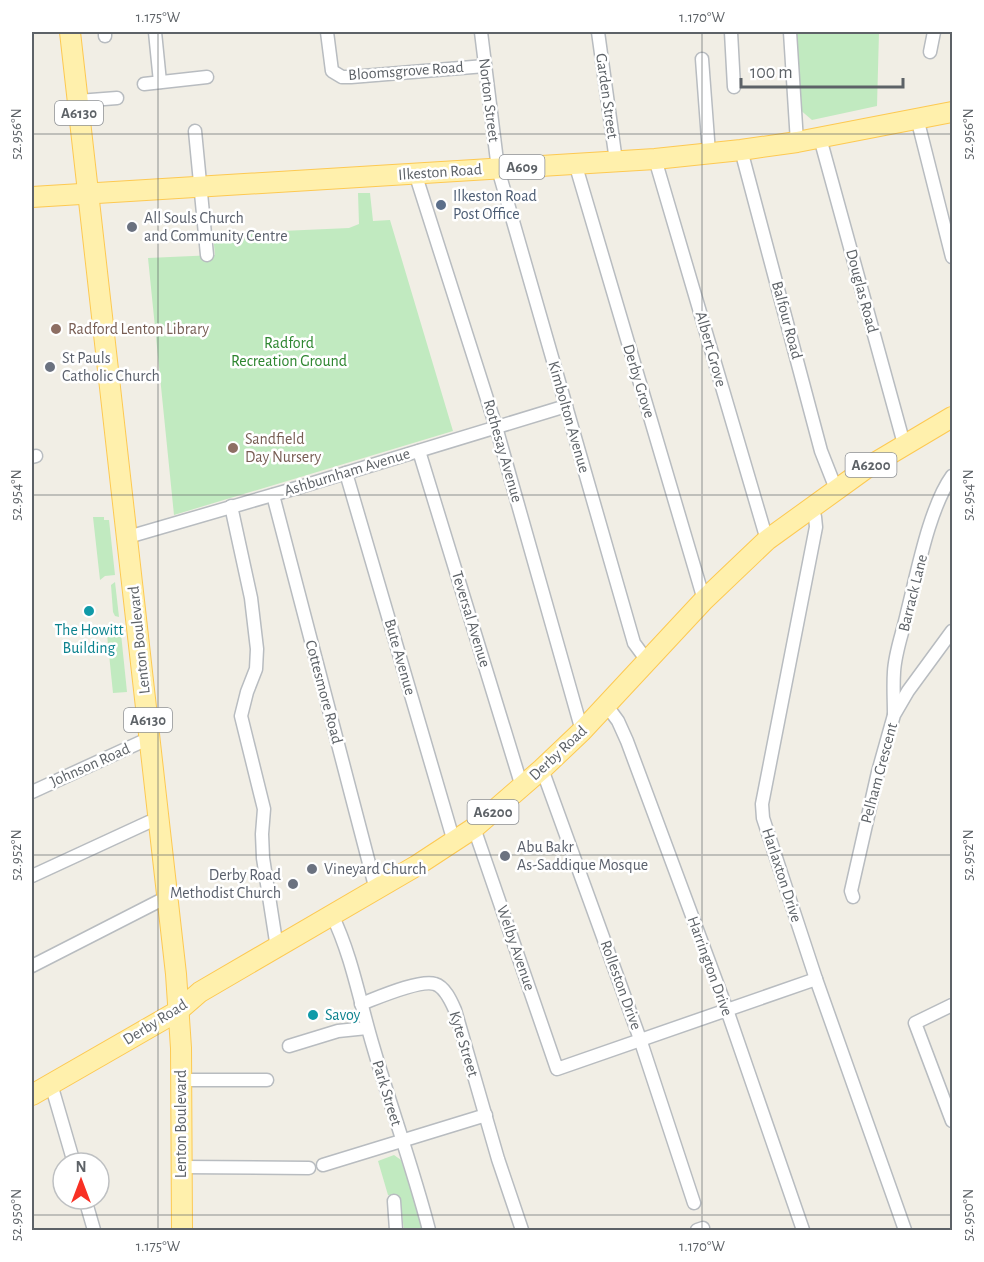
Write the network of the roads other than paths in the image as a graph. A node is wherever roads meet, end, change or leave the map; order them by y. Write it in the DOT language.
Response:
graph roads {
  1 [pos="70,32"];
  2 [pos="155,32"];
  3 [pos="327,32"];
  4 [pos="480,32"];
  5 [pos="598,32"];
  6 [pos="731,32"];
  7 [pos="790,32"];
  8 [pos="934,32"];
  9 [pos="930,51"];
  10 [pos="702,59"];
  11 [pos="485,66"];
  12 [pos="207,77"];
  13 [pos="160,82"];
  14 [pos="144,84"];
  15 [pos="734,87"];
  16 [pos="117,98"];
  17 [pos="78,101"];
  18 [pos="952,112"];
  19 [pos="917,118"];
  20 [pos="195,131"];
  21 [pos="820,138"];
  22 [pos="797,142"];
  23 [pos="741,150"];
  24 [pos="709,153"];
  25 [pos="655,159"];
  26 [pos="616,161"];
  27 [pos="575,163"];
  28 [pos="498,169"];
  29 [pos="415,173"];
  30 [pos="201,187"];
  31 [pos="88,194"];
  32 [pos="32,197"];
  33 [pos="207,255"];
  34 [pos="952,257"];
  35 [pos="566,406"];
  36 [pos="952,417"];
  37 [pos="496,427"];
  38 [pos="904,444"];
  39 [pos="419,451"];
  40 [pos="346,473"];
  41 [pos="952,476"];
  42 [pos="836,489"];
  43 [pos="273,495"];
  44 [pos="231,506"];
  45 [pos="810,508"];
  46 [pos="765,532"];
  47 [pos="128,537"];
  48 [pos="704,600"];
  49 [pos="952,631"];
  50 [pos="648,662"];
  51 [pos="607,706"];
  52 [pos="894,715"];
  53 [pos="582,731"];
  54 [pos="150,741"];
  55 [pos="543,769"];
  56 [pos="522,787"];
  57 [pos="32,792"];
  58 [pos="159,821"];
  59 [pos="474,828"];
  60 [pos="451,833"];
  61 [pos="32,876"];
  62 [pos="376,890"];
  63 [pos="167,897"];
  64 [pos="853,897"];
  65 [pos="332,915"];
  66 [pos="277,948"];
  67 [pos="32,966"];
  68 [pos="816,979"];
  69 [pos="361,1004"];
  70 [pos="952,1005"];
  71 [pos="727,1010"];
  72 [pos="178,1011"];
  73 [pos="368,1028"];
  74 [pos="640,1039"];
  75 [pos="289,1046"];
  76 [pos="180,1080"];
  77 [pos="267,1080"];
  78 [pos="51,1084"];
  79 [pos="32,1095"];
  80 [pos="486,1115"];
  81 [pos="952,1121"];
  82 [pos="401,1139"];
  83 [pos="71,1151"];
  84 [pos="323,1165"];
  85 [pos="181,1167"];
  86 [pos="309,1168"];
  87 [pos="394,1201"];
  88 [pos="694,1203"];
  89 [pos="88,1211"];
  90 [pos="94,1230"];
  91 [pos="182,1230"];
  92 [pos="396,1230"];
  93 [pos="429,1230"];
  94 [pos="522,1230"];
  95 [pos="803,1230"];
  96 [pos="905,1230"];
  1 -- 17 [label="main road, A6130"];
  2 -- 13 [label="street"];
  3 -- 11 [label="street, Bloomsgrove Road"];
  4 -- 11 [label="street, Norton Street"];
  5 -- 26 [label="street, Garden Street"];
  6 -- 15 [label="street"];
  7 -- 22 [label="street"];
  8 -- 9 [label="street"];
  10 -- 24 [label="street"];
  11 -- 28 [label="street, Norton Street"];
  12 -- 13 [label="street"];
  13 -- 14 [label="street"];
  16 -- 17 [label="street"];
  17 -- 31 [label="main road, A6130"];
  18 -- 19 [label="main road, Ilkeston Road / A609"];
  19 -- 21 [label="main road, Ilkeston Road / A609"];
  19 -- 34 [label="street"];
  20 -- 30 [label="street"];
  21 -- 22 [label="main road, Ilkeston Road / A609"];
  21 -- 38 [label="street, Douglas Road"];
  22 -- 23 [label="main road, Ilkeston Road / A609"];
  23 -- 24 [label="main road, Ilkeston Road / A609"];
  23 -- 42 [label="street, Balfour Road"];
  24 -- 25 [label="main road, Ilkeston Road / A609"];
  25 -- 26 [label="main road, Ilkeston Road / A609"];
  25 -- 46 [label="street, Albert Grove"];
  26 -- 27 [label="main road, Ilkeston Road / A609"];
  27 -- 28 [label="main road, Ilkeston Road / A609"];
  27 -- 48 [label="street, Derby Grove"];
  28 -- 29 [label="main road, Ilkeston Road / A609"];
  28 -- 35 [label="street, Kimbolton Avenue"];
  29 -- 30 [label="main road, Ilkeston Road / A609"];
  29 -- 37 [label="street, Rothesay Avenue"];
  30 -- 31 [label="main road, Ilkeston Road / A609"];
  30 -- 33 [label="street"];
  31 -- 32 [label="main road, Ilkeston Road / A609"];
  31 -- 47 [label="main road, Lenton Boulevard / A6130"];
  35 -- 37 [label="street, Ashburnham Avenue"];
  35 -- 50 [label="street, Kimbolton Avenue"];
  36 -- 38 [label="main road, Derby Road / A6200"];
  37 -- 39 [label="street, Ashburnham Avenue"];
  37 -- 53 [label="street, Rothesay Avenue"];
  38 -- 42 [label="main road, Derby Road / A6200"];
  39 -- 40 [label="street, Ashburnham Avenue"];
  39 -- 56 [label="street, Teversal Avenue"];
  40 -- 43 [label="street, Ashburnham Avenue"];
  40 -- 60 [label="street, Bute Avenue"];
  41 -- 52 [label="street, Barrack Lane"];
  42 -- 45 [label="main road, Derby Road / A6200"];
  43 -- 44 [label="street, Ashburnham Avenue"];
  43 -- 62 [label="street, Cottesmore Road"];
  44 -- 47 [label="street, Ashburnham Avenue"];
  44 -- 66 [label="street"];
  45 -- 46 [label="main road, Derby Road / A6200"];
  45 -- 68 [label="street, Harlaxton Drive"];
  46 -- 48 [label="main road, Derby Road / A6200"];
  47 -- 54 [label="main road, Lenton Boulevard / A6130"];
  48 -- 50 [label="main road, Derby Road / A6200"];
  49 -- 52 [label="street, Pelham Crescent"];
  50 -- 51 [label="main road, Derby Road / A6200"];
  51 -- 53 [label="main road, Derby Road / A6200"];
  51 -- 71 [label="street, Harrington Drive"];
  52 -- 64 [label="street, Pelham Crescent"];
  53 -- 55 [label="main road, Derby Road / A6200"];
  54 -- 57 [label="street, Johnson Road"];
  54 -- 58 [label="main road, Lenton Boulevard / A6130"];
  55 -- 56 [label="main road, Derby Road / A6200"];
  55 -- 74 [label="street, Rolleston Drive"];
  56 -- 59 [label="main road, Derby Road / A6200"];
  58 -- 61 [label="street"];
  58 -- 63 [label="main road, Lenton Boulevard / A6130"];
  59 -- 60 [label="main road, Derby Road / A6200"];
  59 -- 74 [label="street, Welby Avenue"];
  60 -- 62 [label="main road, Derby Road / A6200"];
  62 -- 65 [label="main road, Derby Road / A6200"];
  63 -- 67 [label="street"];
  63 -- 72 [label="main road, Lenton Boulevard / A6130"];
  65 -- 66 [label="main road, Derby Road / A6200"];
  65 -- 69 [label="street, Park Street"];
  66 -- 72 [label="main road, Derby Road / A6200"];
  68 -- 71 [label="street"];
  68 -- 96 [label="street, Harlaxton Drive"];
  69 -- 73 [label="street, Park Street"];
  69 -- 80 [label="street, Kyte Street"];
  70 -- 81 [label="street"];
  71 -- 74 [label="street"];
  71 -- 95 [label="street, Harrington Drive"];
  72 -- 76 [label="main road, Lenton Boulevard / A6130"];
  72 -- 78 [label="main road, Derby Road / A6200"];
  73 -- 75 [label="street"];
  73 -- 82 [label="street, Park Street"];
  74 -- 88 [label="street, Rolleston Drive"];
  76 -- 77 [label="street"];
  76 -- 85 [label="main road, Lenton Boulevard / A6130"];
  78 -- 79 [label="main road, Derby Road / A6200"];
  78 -- 83 [label="street"];
  80 -- 82 [label="street, Park Street"];
  80 -- 94 [label="street"];
  82 -- 84 [label="street"];
  82 -- 93 [label="street"];
  85 -- 86 [label="street"];
  85 -- 91 [label="main road, Lenton Boulevard / A6130"];
  87 -- 92 [label="street"];
  89 -- 90 [label="street"];
}
